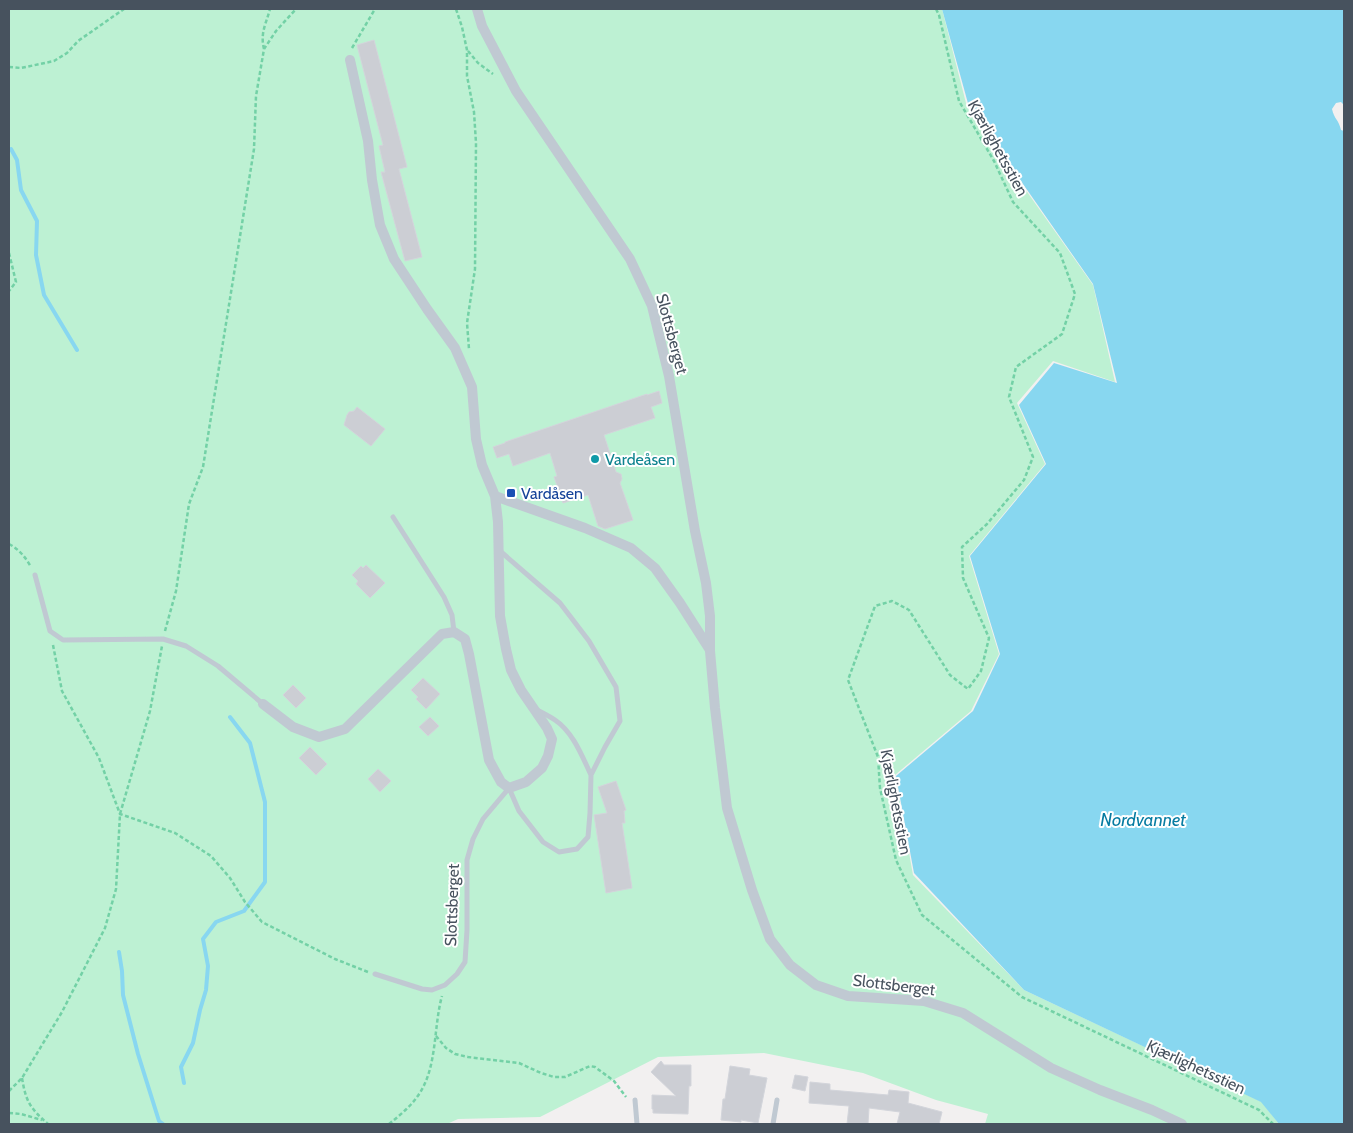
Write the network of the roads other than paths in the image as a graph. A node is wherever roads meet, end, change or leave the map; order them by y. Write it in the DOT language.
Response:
graph roads {
  1 [pos="477,9"];
  2 [pos="350,60"];
  3 [pos="495,496"];
  4 [pos="393,517"];
  5 [pos="498,550"];
  6 [pos="35,575"];
  7 [pos="454,632"];
  8 [pos="710,651"];
  9 [pos="262,704"];
  10 [pos="534,709"];
  11 [pos="591,775"];
  12 [pos="509,788"];
  13 [pos="375,974"];
  14 [pos="635,1100"];
  15 [pos="777,1100"];
  16 [pos="637,1124"];
  17 [pos="773,1124"];
  18 [pos="1182,1124"];
  1 -- 8 [label="street, Slottsberget"];
  2 -- 3 [label="street, Slottsberget"];
  3 -- 5 [label="street, Slottsberget"];
  3 -- 8 [label="street, Slottsberget"];
  4 -- 7 [label="lane"];
  5 -- 10 [label="street, Slottsberget"];
  5 -- 11 [label="lane, Slottsberget"];
  6 -- 9 [label="lane"];
  7 -- 9 [label="street"];
  7 -- 12 [label="street, Slottsberget"];
  8 -- 18 [label="street, Slottsberget"];
  10 -- 11 [label="lane, Slottsberget"];
  10 -- 12 [label="street, Slottsberget"];
  11 -- 12 [label="lane, Slottsberget"];
  12 -- 13 [label="lane, Slottsberget"];
  14 -- 16 [label="lane"];
  15 -- 17 [label="lane"];
}
